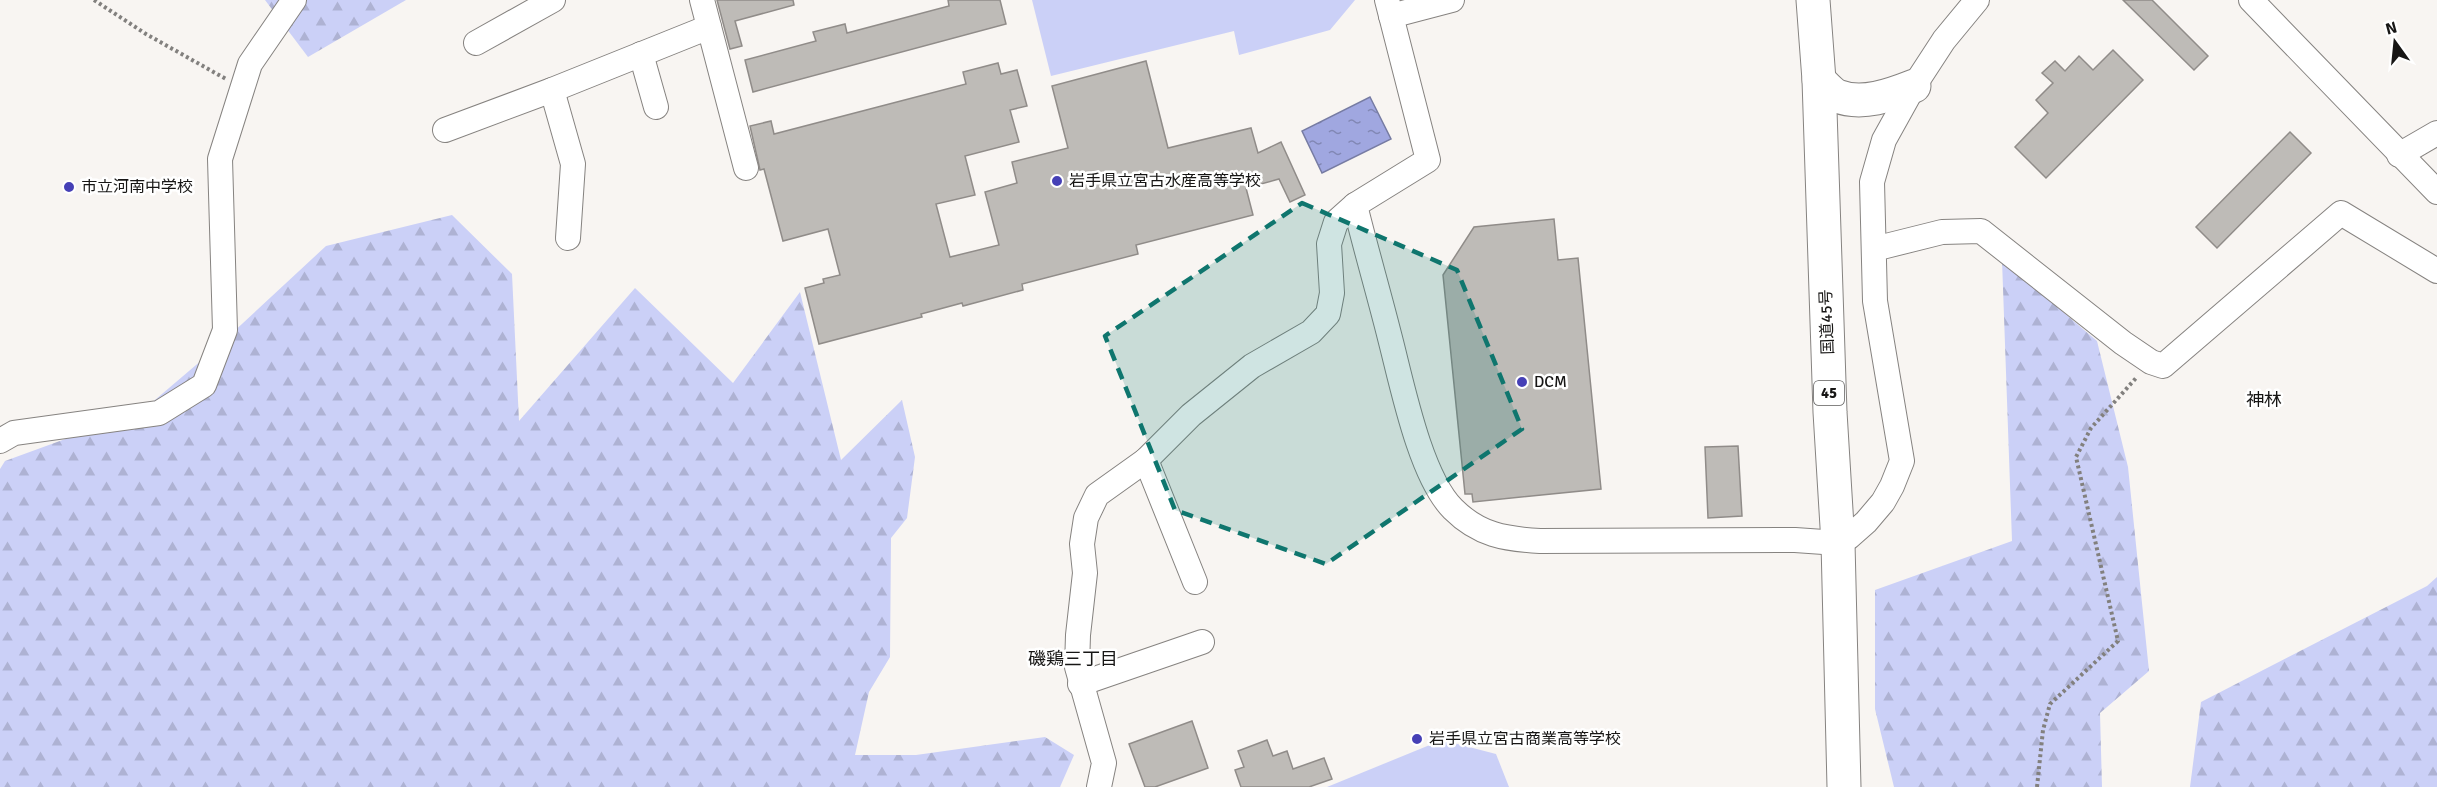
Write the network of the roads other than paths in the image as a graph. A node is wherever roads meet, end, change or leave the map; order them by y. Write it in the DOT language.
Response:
graph roads {
  1 [pos="294,0"];
  2 [pos="553,0"];
  3 [pos="702,0"];
  4 [pos="1452,0"];
  5 [pos="1813,0"];
  6 [pos="1977,0"];
  7 [pos="2251,0"];
  8 [pos="1389,8"];
  9 [pos="709,27"];
  10 [pos="476,43"];
  11 [pos="641,54"];
  12 [pos="1819,80"];
  13 [pos="1914,86"];
  14 [pos="552,90"];
  15 [pos="656,107"];
  16 [pos="445,130"];
  17 [pos="2437,133"];
  18 [pos="2399,155"];
  19 [pos="746,168"];
  20 [pos="2437,192"];
  21 [pos="1356,205"];
  22 [pos="568,238"];
  23 [pos="1874,249"];
  24 [pos="2437,271"];
  25 [pos="0,441"];
  26 [pos="1146,460"];
  27 [pos="1838,543"];
  28 [pos="1195,582"];
  29 [pos="1202,642"];
  30 [pos="1080,684"];
  31 [pos="1099,787"];
  32 [pos="1844,787"];
  1 -- 25 [label="street"];
  2 -- 10 [label="street"];
  3 -- 9 [label="street"];
  4 -- 8 [label="street"];
  5 -- 12 [label="highway, 国道45号 / 45"];
  6 -- 13 [label="street"];
  7 -- 18 [label="street"];
  8 -- 21 [label="street"];
  9 -- 11 [label="street"];
  9 -- 19 [label="street"];
  11 -- 14 [label="street"];
  11 -- 15 [label="street"];
  12 -- 13 [label="highway"];
  12 -- 27 [label="highway, 国道45号 / 45"];
  13 -- 23 [label="street"];
  14 -- 16 [label="street"];
  14 -- 22 [label="street"];
  17 -- 18 [label="street"];
  18 -- 20 [label="street"];
  21 -- 26 [label="street"];
  21 -- 27 [label="street"];
  23 -- 24 [label="street"];
  23 -- 27 [label="street"];
  26 -- 28 [label="street"];
  26 -- 30 [label="street"];
  27 -- 32 [label="highway, 国道45号 / 45"];
  29 -- 30 [label="street"];
  30 -- 31 [label="street"];
}
